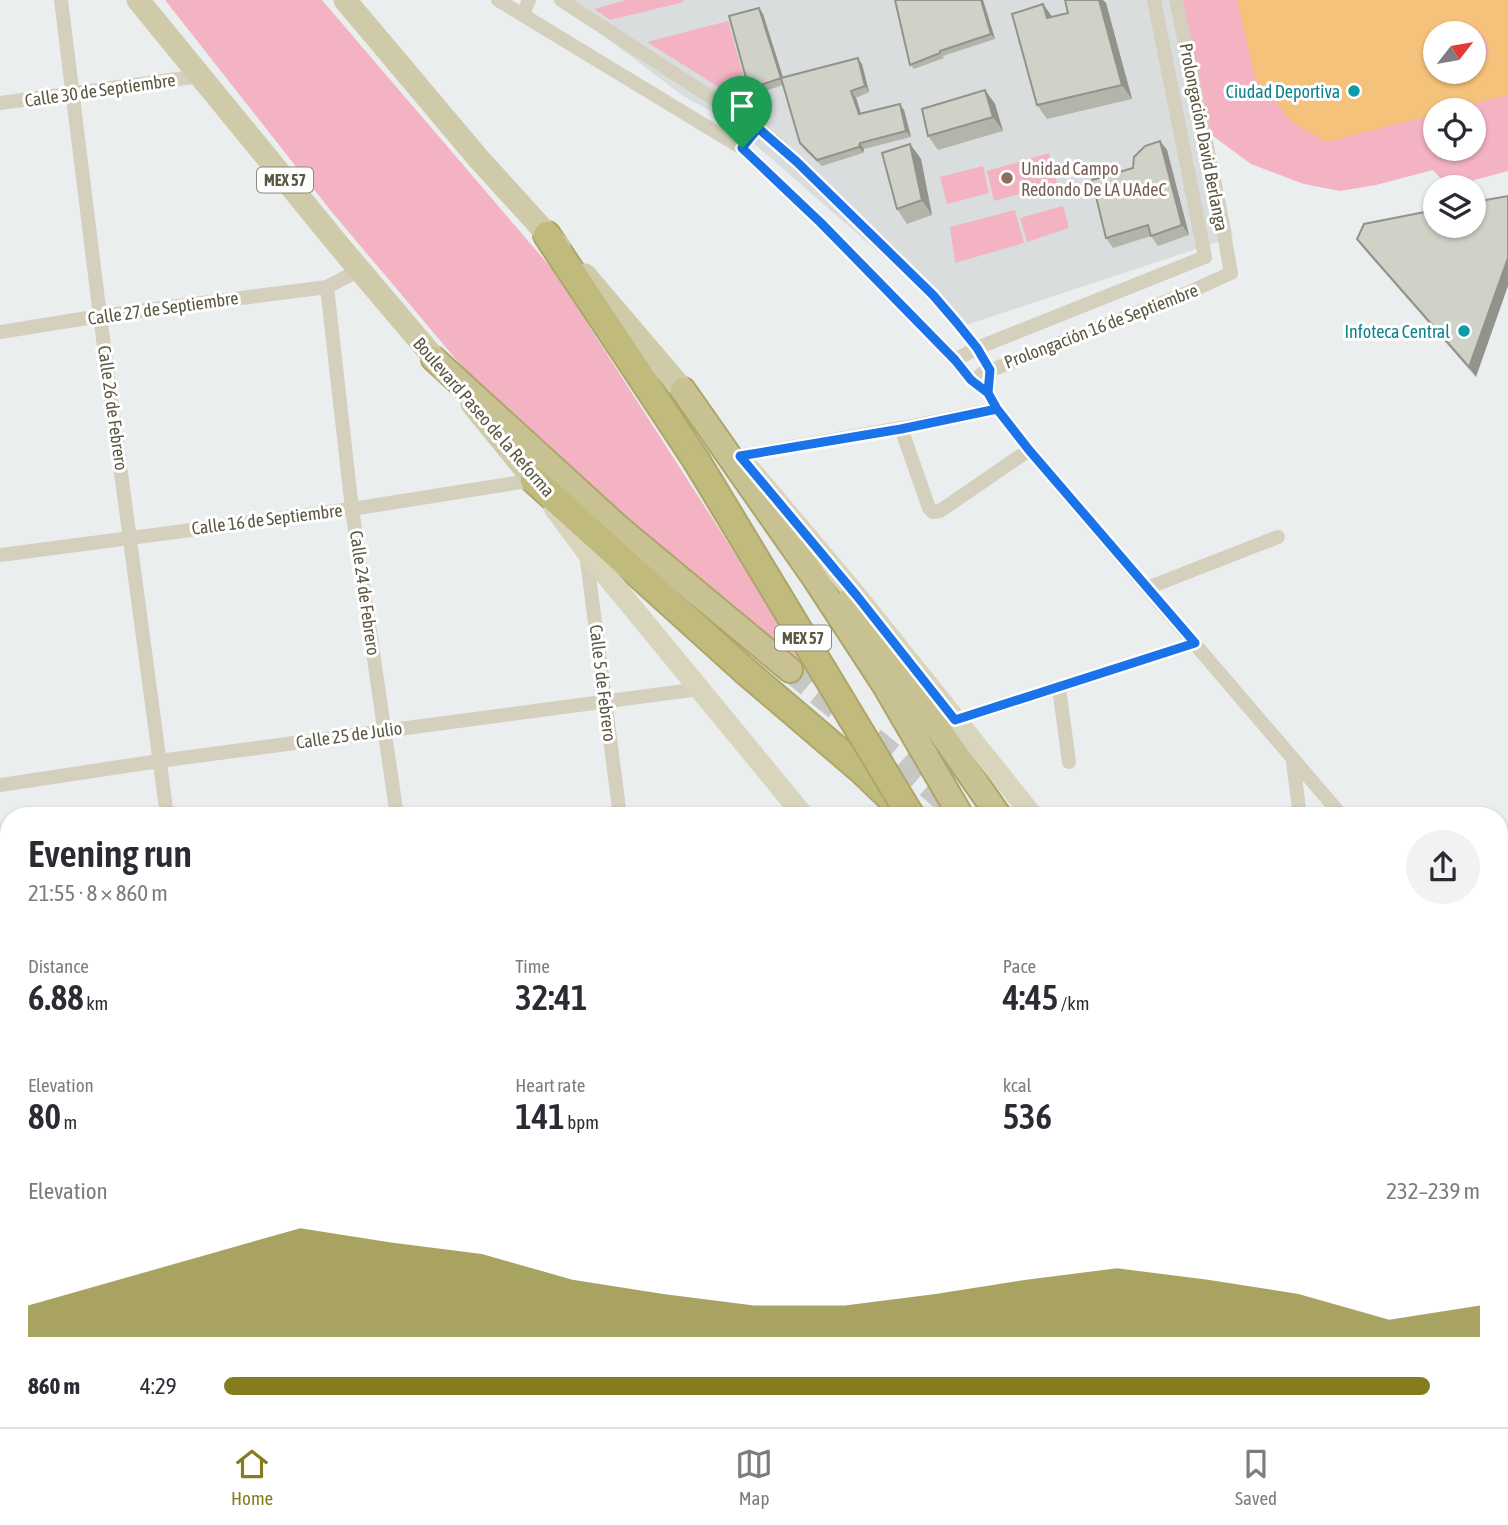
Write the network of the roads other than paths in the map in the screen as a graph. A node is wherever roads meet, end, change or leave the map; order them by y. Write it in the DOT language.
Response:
graph roads {
  1 [pos="61,0"];
  2 [pos="138,0"];
  3 [pos="345,0"];
  4 [pos="498,0"];
  5 [pos="530,0"];
  6 [pos="561,0"];
  7 [pos="1154,0"];
  8 [pos="1177,0"];
  9 [pos="523,15"];
  10 [pos="200,76"];
  11 [pos="71,94"];
  12 [pos="0,103"];
  13 [pos="758,128"];
  14 [pos="742,148"];
  15 [pos="547,235"];
  16 [pos="1205,257"];
  17 [pos="359,270"];
  18 [pos="1231,273"];
  19 [pos="327,287"];
  20 [pos="100,316"];
  21 [pos="0,332"];
  22 [pos="977,348"];
  23 [pos="434,359"];
  24 [pos="955,360"];
  25 [pos="990,370"];
  26 [pos="971,380"];
  27 [pos="682,390"];
  28 [pos="988,393"];
  29 [pos="997,409"];
  30 [pos="901,429"];
  31 [pos="1029,450"];
  32 [pos="740,456"];
  33 [pos="534,480"];
  34 [pos="352,509"];
  35 [pos="785,511"];
  36 [pos="131,537"];
  37 [pos="1278,537"];
  38 [pos="586,551"];
  39 [pos="0,555"];
  40 [pos="1147,588"];
  41 [pos="1195,643"];
  42 [pos="744,670"];
  43 [pos="790,670"];
  44 [pos="1059,688"];
  45 [pos="699,689"];
  46 [pos="605,702"];
  47 [pos="955,720"];
  48 [pos="385,730"];
  49 [pos="159,761"];
  50 [pos="1069,762"];
  51 [pos="1293,762"];
  52 [pos="0,785"];
  53 [pos="166,807"];
  54 [pos="396,807"];
  55 [pos="620,807"];
  56 [pos="797,807"];
  57 [pos="876,807"];
  58 [pos="900,807"];
  59 [pos="905,807"];
  60 [pos="956,807"];
  61 [pos="993,807"];
  62 [pos="1026,807"];
  63 [pos="1299,807"];
  64 [pos="1334,807"];
  1 -- 11 [label="street, Calle 26 de Febrero"];
  2 -- 10 [label="main road, Boulevard Paseo de la Reforma / MEX 57"];
  3 -- 15 [label="main road, Boulevard Paseo de la Reforma / MEX 57"];
  4 -- 9 [label="street"];
  5 -- 9 [label="street"];
  6 -- 13 [label="street"];
  7 -- 16 [label="street, Prolongación David Berlanga"];
  8 -- 18 [label="street, Prolongación David Berlanga"];
  9 -- 14 [label="street"];
  10 -- 11 [label="street, Calle 30 de Septiembre"];
  10 -- 17 [label="main road, Boulevard Paseo de la Reforma / MEX 57"];
  11 -- 12 [label="street, Calle 30 de Septiembre"];
  11 -- 20 [label="street, Calle 26 de Febrero"];
  13 -- 14 [label="street"];
  13 -- 22 [label="street"];
  14 -- 24 [label="street"];
  15 -- 27 [label="main road, Boulevard Paseo de la Reforma"];
  15 -- 59 [label="highway, Boulevard Paseo de la Reforma / MEX 57, bridge"];
  16 -- 22 [label="street, Prolongación 16 de Septiembre"];
  17 -- 19 [label="street"];
  17 -- 23 [label="main road, Boulevard Paseo de la Reforma / MEX 57"];
  18 -- 25 [label="street, Prolongación 16 de Septiembre"];
  19 -- 20 [label="street, Calle 27 de Septiembre"];
  19 -- 34 [label="street, Calle 24 de Febrero"];
  20 -- 21 [label="street, Calle 27 de Septiembre"];
  20 -- 36 [label="street, Calle 26 de Febrero"];
  22 -- 24 [label="street, Prolongación 16 de Septiembre"];
  22 -- 25 [label="street"];
  23 -- 33 [label="main road, Boulevard Paseo de la Reforma / MEX 57"];
  23 -- 43 [label="highway"];
  24 -- 26 [label="street"];
  25 -- 26 [label="street, Prolongación 16 de Septiembre"];
  25 -- 28 [label="street"];
  26 -- 28 [label="street"];
  27 -- 32 [label="main road"];
  27 -- 60 [label="highway"];
  28 -- 29 [label="street"];
  29 -- 30 [label="street"];
  29 -- 31 [label="street"];
  30 -- 31 [label="street"];
  30 -- 32 [label="street"];
  31 -- 40 [label="street"];
  32 -- 35 [label="main road"];
  33 -- 34 [label="street, Calle 16 de Septiembre"];
  33 -- 38 [label="main road"];
  33 -- 42 [label="highway, Boulevard Paseo de la Reforma / MEX 57"];
  34 -- 36 [label="street, Calle 16 de Septiembre"];
  34 -- 48 [label="street, Calle 24 de Febrero"];
  35 -- 47 [label="main road"];
  35 -- 61 [label="highway"];
  36 -- 39 [label="street, Calle 16 de Septiembre"];
  36 -- 49 [label="street, Calle 26 de Febrero"];
  37 -- 40 [label="street"];
  38 -- 45 [label="main road"];
  38 -- 46 [label="street, Calle 5 de Febrero"];
  40 -- 41 [label="street"];
  41 -- 44 [label="street"];
  41 -- 51 [label="street"];
  42 -- 57 [label="highway"];
  42 -- 58 [label="highway, Boulevard Paseo de la Reforma / MEX 57"];
  44 -- 47 [label="street"];
  44 -- 50 [label="street"];
  45 -- 46 [label="street, Calle 25 de Julio"];
  45 -- 56 [label="main road"];
  46 -- 48 [label="street, Calle 25 de Julio"];
  46 -- 55 [label="street, Calle 5 de Febrero"];
  47 -- 62 [label="main road"];
  48 -- 49 [label="street, Calle 25 de Julio"];
  48 -- 54 [label="street, Calle 24 de Febrero"];
  49 -- 52 [label="street, Calle 25 de Julio"];
  49 -- 53 [label="street, Calle 26 de Febrero"];
  51 -- 63 [label="street"];
  51 -- 64 [label="street"];
}
